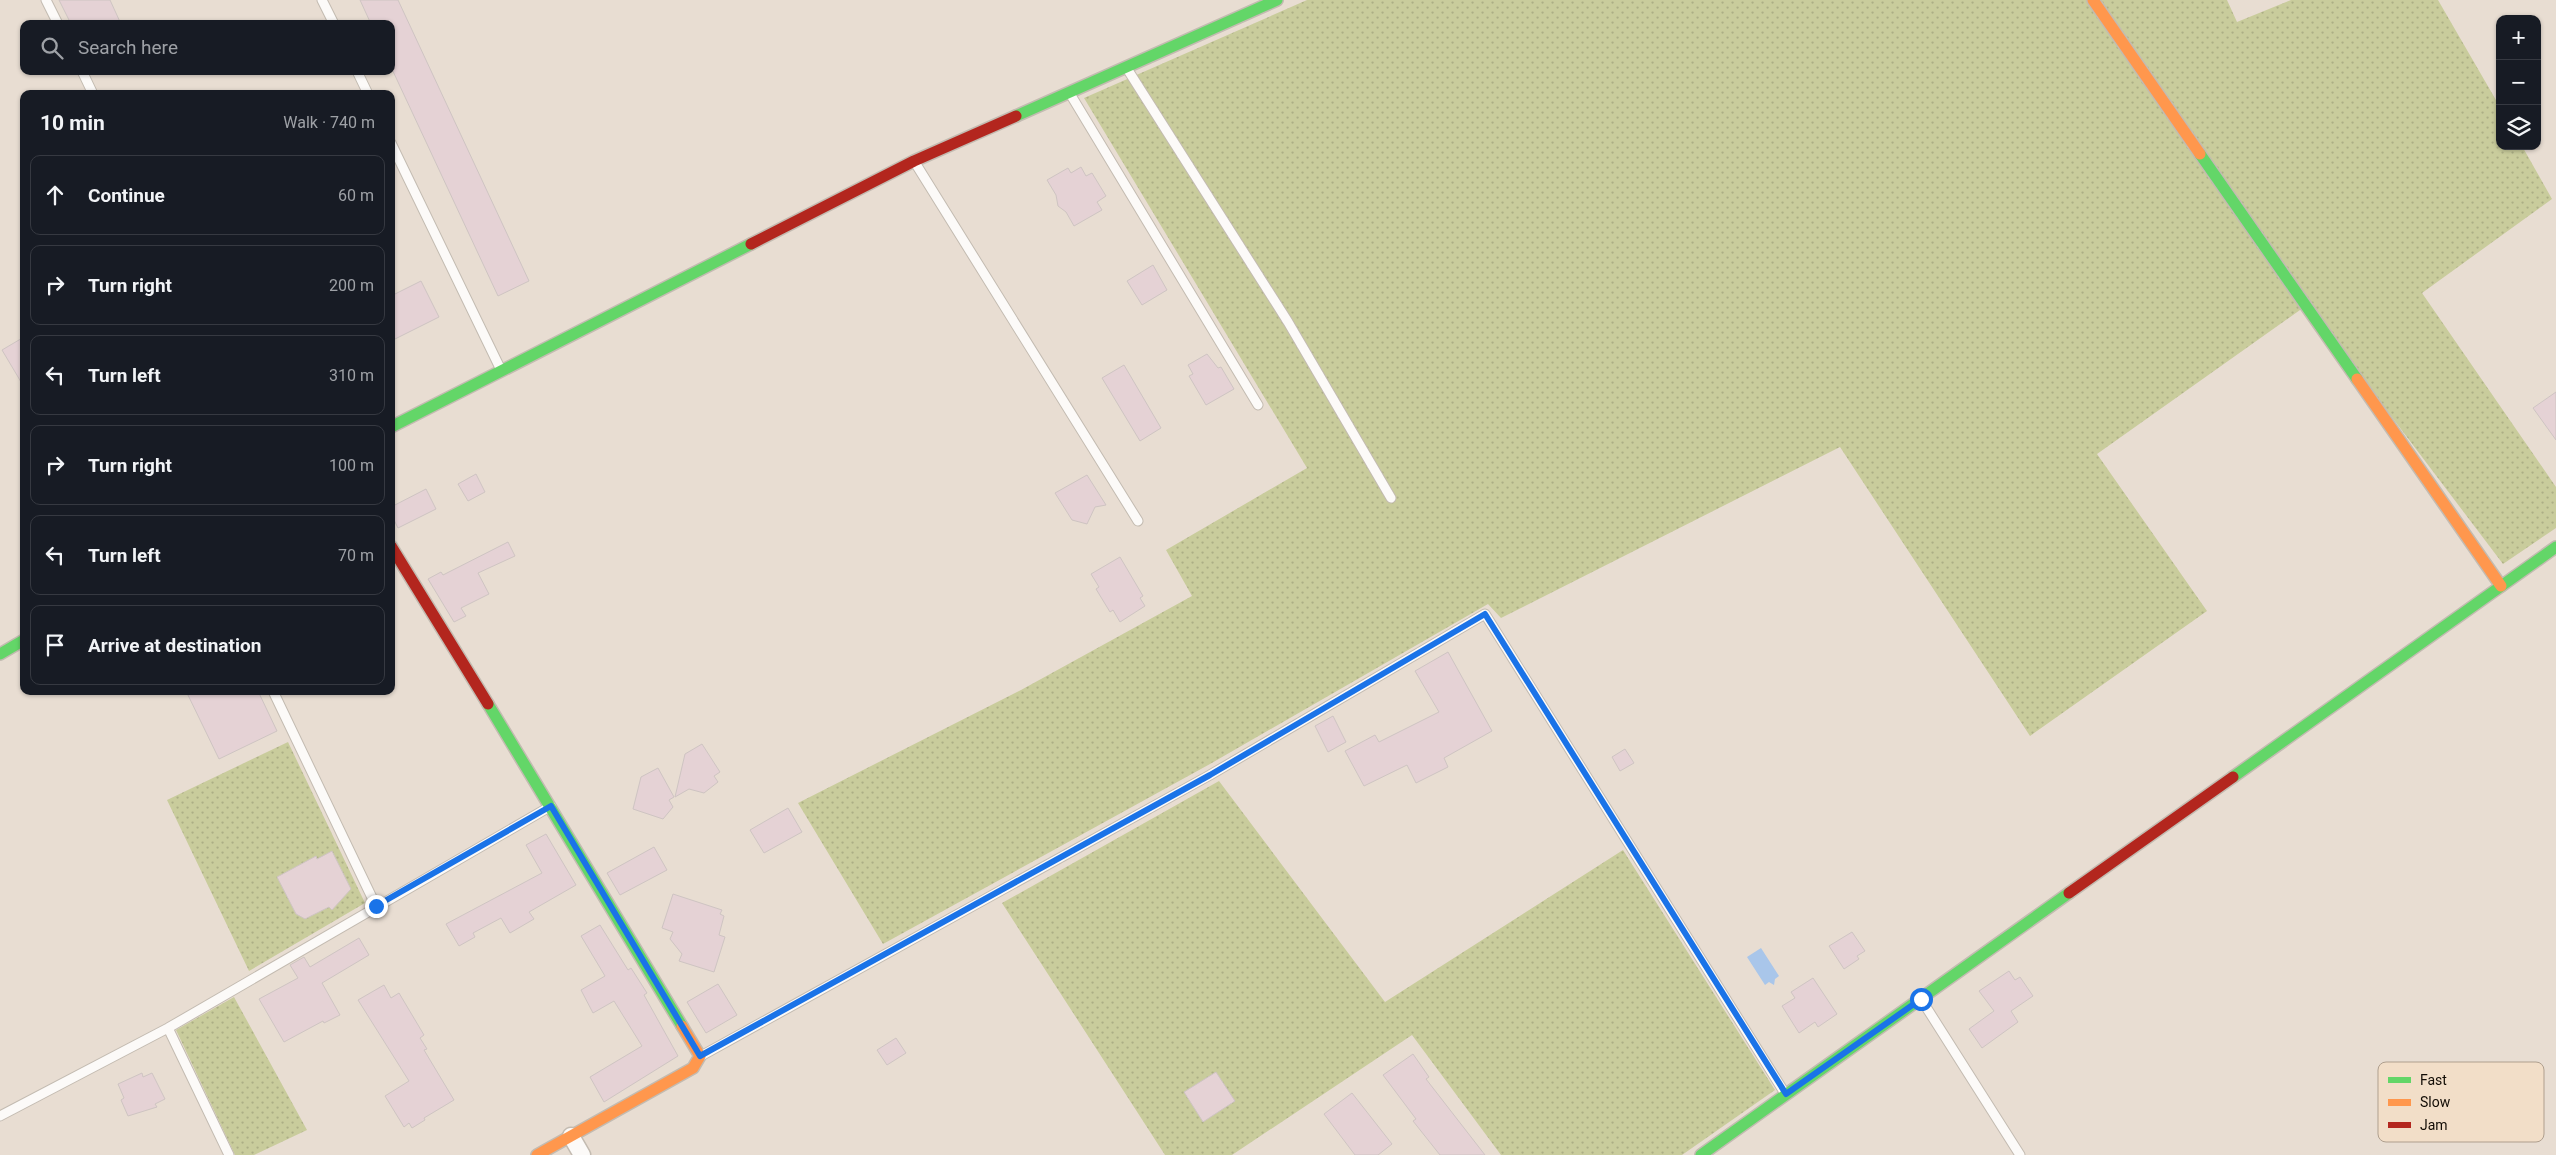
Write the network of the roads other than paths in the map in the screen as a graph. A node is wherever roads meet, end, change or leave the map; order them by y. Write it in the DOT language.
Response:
graph roads {
  1 [pos="46,0"];
  2 [pos="322,0"];
  3 [pos="1277,0"];
  4 [pos="2093,0"];
  5 [pos="56,20"];
  6 [pos="332,20"];
  7 [pos="1126,67"];
  8 [pos="84,75"];
  9 [pos="359,75"];
  10 [pos="91,90"];
  11 [pos="366,90"];
  12 [pos="1069,92"];
  13 [pos="395,150"];
  14 [pos="914,161"];
  15 [pos="501,370"];
  16 [pos="1258,405"];
  17 [pos="395,425"];
  18 [pos="1391,498"];
  19 [pos="1138,521"];
  20 [pos="2556,547"];
  21 [pos="395,552"];
  22 [pos="2501,586"];
  23 [pos="20,642"];
  24 [pos="0,654"];
  25 [pos="275,695"];
  26 [pos="551,806"];
  27 [pos="376,906"];
  28 [pos="1921,999"];
  29 [pos="168,1028"];
  30 [pos="700,1056"];
  31 [pos="1786,1094"];
  32 [pos="0,1116"];
  33 [pos="571,1136"];
  34 [pos="229,1155"];
  35 [pos="537,1155"];
  36 [pos="582,1155"];
  37 [pos="1701,1155"];
  38 [pos="2020,1155"];
  1 -- 5 [label="lane"];
  2 -- 6 [label="lane"];
  3 -- 7 [label="street"];
  4 -- 22 [label="street"];
  7 -- 12 [label="street"];
  7 -- 18 [label="lane"];
  8 -- 10 [label="lane"];
  9 -- 11 [label="lane"];
  12 -- 14 [label="street"];
  12 -- 16 [label="lane"];
  13 -- 15 [label="lane"];
  14 -- 15 [label="street"];
  14 -- 19 [label="lane"];
  15 -- 17 [label="street"];
  20 -- 22 [label="street"];
  21 -- 26 [label="street"];
  22 -- 28 [label="street"];
  23 -- 24 [label="street"];
  25 -- 27 [label="lane"];
  26 -- 27 [label="lane"];
  26 -- 30 [label="street"];
  27 -- 29 [label="lane"];
  28 -- 31 [label="street"];
  28 -- 38 [label="lane"];
  29 -- 32 [label="lane"];
  29 -- 34 [label="lane"];
  30 -- 31 [label="lane"];
  30 -- 33 [label="street"];
  31 -- 37 [label="street"];
  33 -- 35 [label="street"];
  33 -- 36 [label="street"];
}
